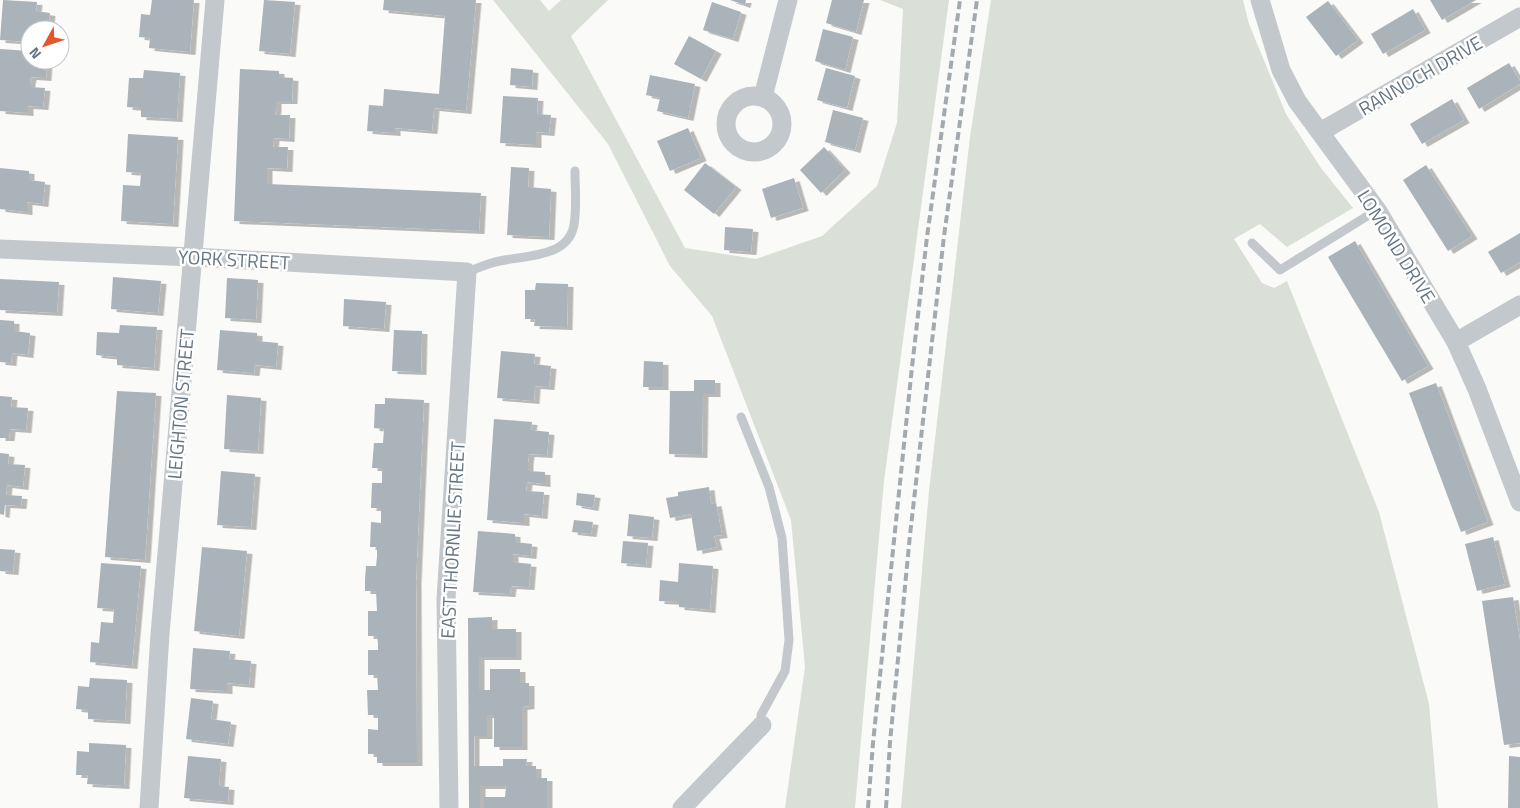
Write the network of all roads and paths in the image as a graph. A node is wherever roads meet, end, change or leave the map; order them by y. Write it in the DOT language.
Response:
graph roads {
  1 [pos="215,0"];
  2 [pos="788,0"];
  3 [pos="1260,0"];
  4 [pos="1520,17"];
  5 [pos="763,97"];
  6 [pos="1320,132"];
  7 [pos="575,171"];
  8 [pos="1378,210"];
  9 [pos="1252,243"];
  10 [pos="0,249"];
  11 [pos="193,257"];
  12 [pos="467,272"];
  13 [pos="1520,305"];
  14 [pos="1456,342"];
  15 [pos="741,417"];
  16 [pos="1520,502"];
  17 [pos="762,725"];
  18 [pos="149,808"];
  19 [pos="449,808"];
  20 [pos="682,808"];
  1 -- 11 [label="street, LEIGHTON STREET"];
  2 -- 5 [label="street"];
  3 -- 6 [label="street, LOMOND DRIVE"];
  4 -- 6 [label="street, RANNOCH DRIVE"];
  6 -- 8 [label="street, LOMOND DRIVE"];
  7 -- 12 [label="lane"];
  8 -- 9 [label="lane"];
  8 -- 14 [label="street, LOMOND DRIVE"];
  10 -- 11 [label="street, YORK STREET"];
  11 -- 12 [label="street, YORK STREET"];
  11 -- 18 [label="street, LEIGHTON STREET"];
  12 -- 19 [label="street, EAST THORNLIE STREET"];
  13 -- 14 [label="street"];
  14 -- 16 [label="street, LOMOND DRIVE"];
  15 -- 17 [label="lane"];
  17 -- 20 [label="street"];
}
